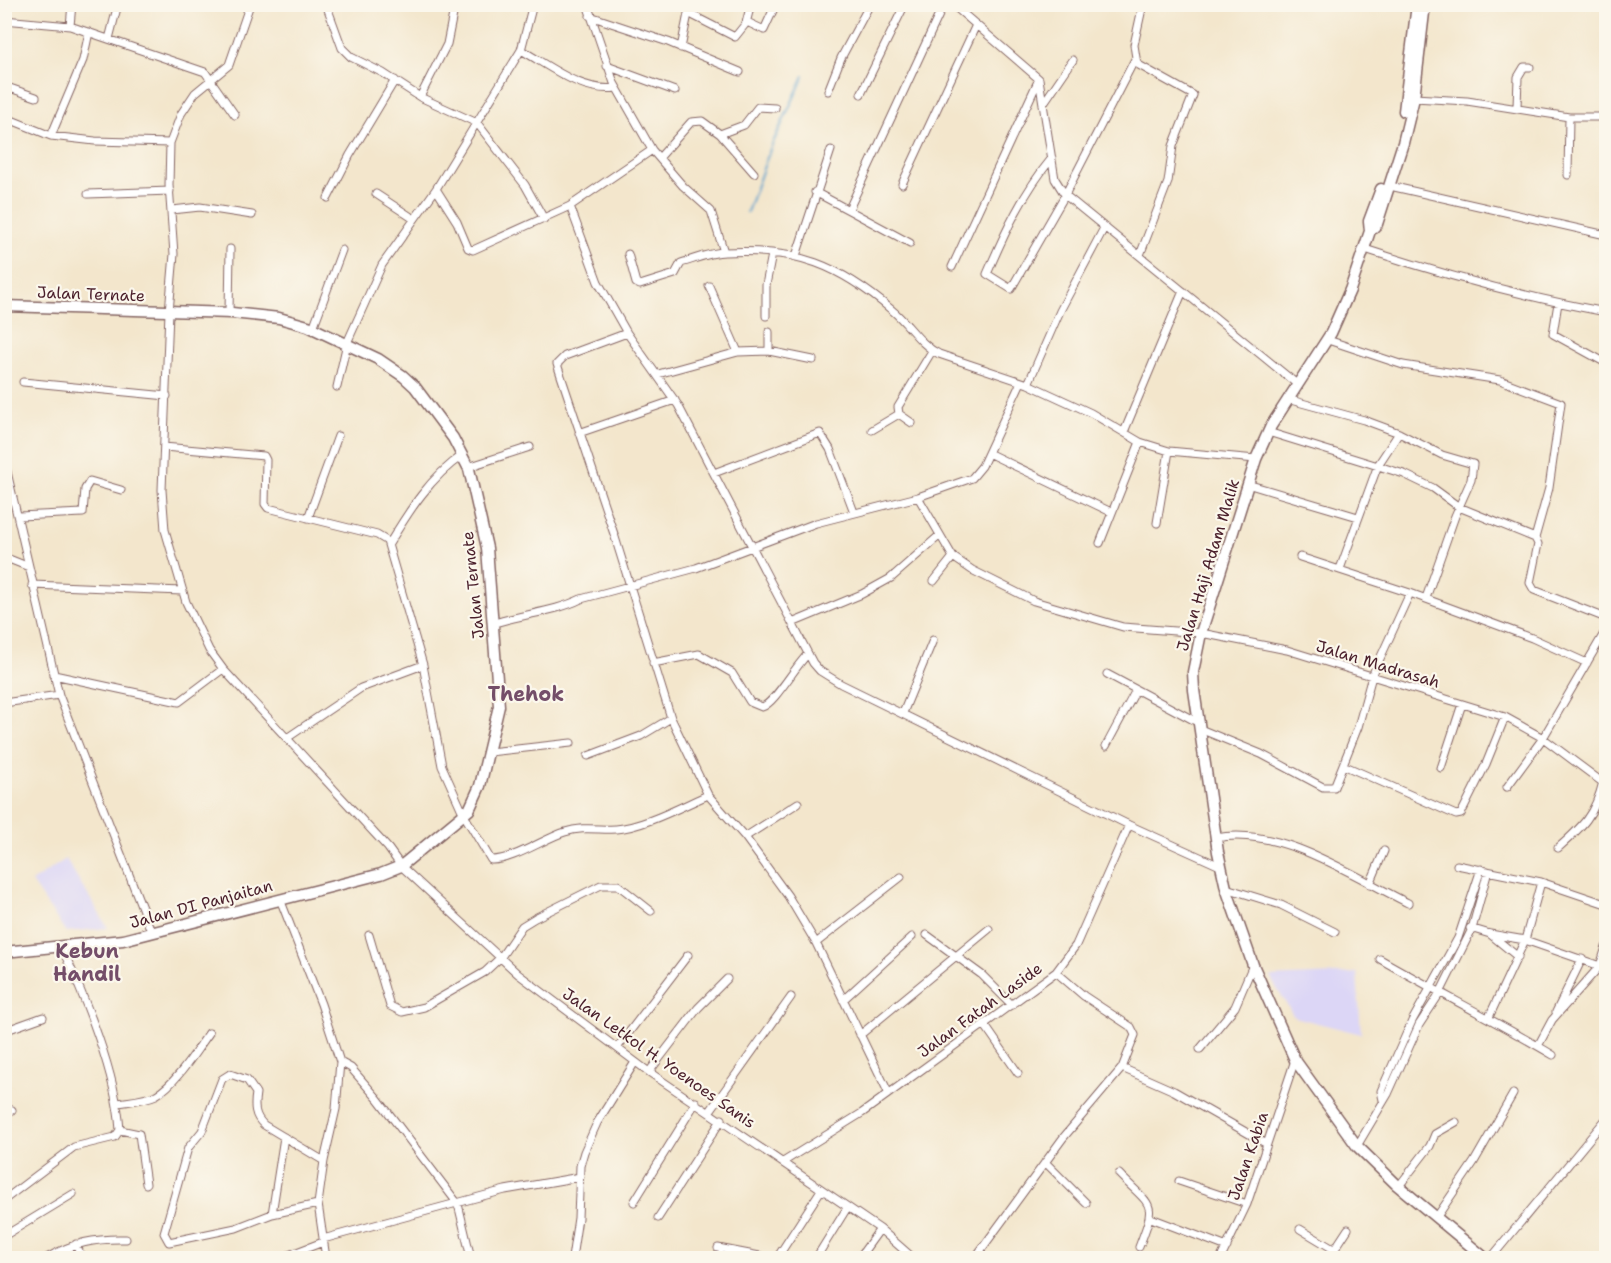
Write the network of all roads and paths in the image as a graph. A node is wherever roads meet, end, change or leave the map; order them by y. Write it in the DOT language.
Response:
graph roads {
  1 [pos="72,4"];
  2 [pos="118,4"];
  3 [pos="250,4"];
  4 [pos="326,4"];
  5 [pos="455,4"];
  6 [pos="533,4"];
  7 [pos="587,4"];
  8 [pos="690,4"];
  9 [pos="751,4"];
  10 [pos="776,4"];
  11 [pos="870,4"];
  12 [pos="905,4"];
  13 [pos="944,4"];
  14 [pos="952,4"];
  15 [pos="1143,4"];
  16 [pos="1417,4"];
  17 [pos="1425,4"];
  18 [pos="688,13"];
  19 [pos="590,16"];
  20 [pos="4,20"];
  21 [pos="746,22"];
  22 [pos="976,25"];
  23 [pos="70,26"];
  24 [pos="88,32"];
  25 [pos="109,39"];
  26 [pos="681,48"];
  27 [pos="521,50"];
  28 [pos="1135,59"];
  29 [pos="1072,60"];
  30 [pos="607,66"];
  31 [pos="1530,67"];
  32 [pos="740,72"];
  33 [pos="210,78"];
  34 [pos="1039,79"];
  35 [pos="395,80"];
  36 [pos="4,86"];
  37 [pos="616,88"];
  38 [pos="675,91"];
  39 [pos="828,91"];
  40 [pos="861,94"];
  41 [pos="36,97"];
  42 [pos="420,97"];
  43 [pos="1414,98"];
  44 [pos="1043,104"];
  45 [pos="1517,107"];
  46 [pos="775,108"];
  47 [pos="235,116"];
  48 [pos="4,117"];
  49 [pos="1569,117"];
  50 [pos="1606,117"];
  51 [pos="477,123"];
  52 [pos="720,134"];
  53 [pos="51,136"];
  54 [pos="170,143"];
  55 [pos="652,150"];
  56 [pos="831,150"];
  57 [pos="660,157"];
  58 [pos="1052,158"];
  59 [pos="754,173"];
  60 [pos="1568,175"];
  61 [pos="902,184"];
  62 [pos="1390,186"];
  63 [pos="436,189"];
  64 [pos="170,191"];
  65 [pos="815,192"];
  66 [pos="88,194"];
  67 [pos="376,194"];
  68 [pos="1065,195"];
  69 [pos="328,198"];
  70 [pos="570,206"];
  71 [pos="849,208"];
  72 [pos="172,210"];
  73 [pos="252,215"];
  74 [pos="414,219"];
  75 [pos="544,219"];
  76 [pos="1104,228"];
  77 [pos="1370,231"];
  78 [pos="1606,235"];
  79 [pos="910,243"];
  80 [pos="230,249"];
  81 [pos="1365,249"];
  82 [pos="342,250"];
  83 [pos="724,252"];
  84 [pos="628,254"];
  85 [pos="772,254"];
  86 [pos="1140,255"];
  87 [pos="796,256"];
  88 [pos="951,267"];
  89 [pos="710,286"];
  90 [pos="1183,291"];
  91 [pos="1558,303"];
  92 [pos="4,306"];
  93 [pos="169,312"];
  94 [pos="1606,312"];
  95 [pos="229,313"];
  96 [pos="766,316"];
  97 [pos="313,328"];
  98 [pos="769,332"];
  99 [pos="627,333"];
  100 [pos="1328,340"];
  101 [pos="346,344"];
  102 [pos="769,351"];
  103 [pos="932,351"];
  104 [pos="738,352"];
  105 [pos="813,360"];
  106 [pos="1606,363"];
  107 [pos="657,374"];
  108 [pos="23,382"];
  109 [pos="1024,383"];
  110 [pos="1298,385"];
  111 [pos="338,387"];
  112 [pos="167,396"];
  113 [pos="1287,399"];
  114 [pos="675,400"];
  115 [pos="899,414"];
  116 [pos="912,423"];
  117 [pos="872,430"];
  118 [pos="1124,432"];
  119 [pos="1268,432"];
  120 [pos="579,433"];
  121 [pos="1399,433"];
  122 [pos="338,436"];
  123 [pos="1140,442"];
  124 [pos="164,447"];
  125 [pos="530,447"];
  126 [pos="1169,451"];
  127 [pos="988,453"];
  128 [pos="463,455"];
  129 [pos="4,459"];
  130 [pos="1256,459"];
  131 [pos="1378,465"];
  132 [pos="468,466"];
  133 [pos="714,473"];
  134 [pos="1247,484"];
  135 [pos="121,490"];
  136 [pos="918,497"];
  137 [pos="1459,507"];
  138 [pos="854,512"];
  139 [pos="1111,512"];
  140 [pos="19,516"];
  141 [pos="1358,517"];
  142 [pos="308,518"];
  143 [pos="1157,523"];
  144 [pos="940,536"];
  145 [pos="1535,538"];
  146 [pos="1100,543"];
  147 [pos="389,544"];
  148 [pos="754,548"];
  149 [pos="4,557"];
  150 [pos="953,557"];
  151 [pos="1300,557"];
  152 [pos="29,567"];
  153 [pos="1340,569"];
  154 [pos="934,581"];
  155 [pos="32,585"];
  156 [pos="630,587"];
  157 [pos="182,591"];
  158 [pos="1410,593"];
  159 [pos="1426,598"];
  160 [pos="1606,618"];
  161 [pos="792,623"];
  162 [pos="492,624"];
  163 [pos="1606,630"];
  164 [pos="1200,633"];
  165 [pos="933,640"];
  166 [pos="807,654"];
  167 [pos="653,663"];
  168 [pos="1587,663"];
  169 [pos="423,665"];
  170 [pos="223,669"];
  171 [pos="1107,674"];
  172 [pos="54,675"];
  173 [pos="1372,676"];
  174 [pos="1136,690"];
  175 [pos="58,695"];
  176 [pos="4,703"];
  177 [pos="1462,704"];
  178 [pos="903,713"];
  179 [pos="1505,717"];
  180 [pos="671,718"];
  181 [pos="1200,726"];
  182 [pos="287,738"];
  183 [pos="1543,738"];
  184 [pos="570,743"];
  185 [pos="1106,746"];
  186 [pos="489,752"];
  187 [pos="588,756"];
  188 [pos="1343,765"];
  189 [pos="1441,768"];
  190 [pos="1605,784"];
  191 [pos="1507,787"];
  192 [pos="708,795"];
  193 [pos="798,803"];
  194 [pos="464,815"];
  195 [pos="1129,825"];
  196 [pos="745,837"];
  197 [pos="1216,838"];
  198 [pos="1558,848"];
  199 [pos="1384,851"];
  200 [pos="1457,865"];
  201 [pos="401,866"];
  202 [pos="1220,866"];
  203 [pos="1484,870"];
  204 [pos="901,877"];
  205 [pos="1541,882"];
  206 [pos="1370,884"];
  207 [pos="1226,888"];
  208 [pos="280,899"];
  209 [pos="1408,903"];
  210 [pos="1606,904"];
  211 [pos="651,910"];
  212 [pos="1464,925"];
  213 [pos="988,929"];
  214 [pos="1472,929"];
  215 [pos="151,931"];
  216 [pos="1335,932"];
  217 [pos="369,934"];
  218 [pos="1490,934"];
  219 [pos="927,935"];
  220 [pos="912,937"];
  221 [pos="1525,940"];
  222 [pos="816,944"];
  223 [pos="1606,947"];
  224 [pos="62,948"];
  225 [pos="4,952"];
  226 [pos="688,955"];
  227 [pos="957,956"];
  228 [pos="501,957"];
  229 [pos="1518,957"];
  230 [pos="1380,959"];
  231 [pos="1582,959"];
  232 [pos="1252,965"];
  233 [pos="1600,966"];
  234 [pos="1056,972"];
  235 [pos="727,979"];
  236 [pos="1429,988"];
  237 [pos="1440,993"];
  238 [pos="791,997"];
  239 [pos="843,1000"];
  240 [pos="1012,1005"];
  241 [pos="44,1017"];
  242 [pos="1489,1017"];
  243 [pos="1552,1020"];
  244 [pos="1415,1023"];
  245 [pos="984,1024"];
  246 [pos="4,1031"];
  247 [pos="209,1033"];
  248 [pos="860,1035"];
  249 [pos="1538,1046"];
  250 [pos="617,1048"];
  251 [pos="1200,1049"];
  252 [pos="1553,1055"];
  253 [pos="1295,1060"];
  254 [pos="340,1062"];
  255 [pos="635,1062"];
  256 [pos="1122,1068"];
  257 [pos="649,1072"];
  258 [pos="1018,1073"];
  259 [pos="888,1092"];
  260 [pos="1513,1094"];
  261 [pos="696,1102"];
  262 [pos="118,1104"];
  263 [pos="12,1110"];
  264 [pos="710,1111"];
  265 [pos="4,1115"];
  266 [pos="722,1119"];
  267 [pos="1606,1119"];
  268 [pos="1456,1122"];
  269 [pos="120,1130"];
  270 [pos="284,1137"];
  271 [pos="1265,1143"];
  272 [pos="1357,1146"];
  273 [pos="324,1161"];
  274 [pos="783,1162"];
  275 [pos="1045,1162"];
  276 [pos="1119,1174"];
  277 [pos="580,1177"];
  278 [pos="1179,1181"];
  279 [pos="146,1184"];
  280 [pos="1399,1186"];
  281 [pos="821,1190"];
  282 [pos="73,1194"];
  283 [pos="4,1200"];
  284 [pos="634,1202"];
  285 [pos="318,1203"];
  286 [pos="1086,1203"];
  287 [pos="458,1204"];
  288 [pos="1247,1204"];
  289 [pos="847,1208"];
  290 [pos="272,1214"];
  291 [pos="658,1218"];
  292 [pos="1151,1218"];
  293 [pos="1436,1218"];
  294 [pos="880,1229"];
  295 [pos="1299,1229"];
  296 [pos="1348,1229"];
  297 [pos="4,1236"];
  298 [pos="126,1239"];
  299 [pos="323,1241"];
  300 [pos="75,1244"];
  301 [pos="1139,1247"];
  302 [pos="1227,1247"];
  303 [pos="718,1248"];
  304 [pos="1335,1250"];
  305 [pos="47,1258"];
  306 [pos="82,1258"];
  307 [pos="281,1258"];
  308 [pos="326,1258"];
  309 [pos="471,1258"];
  310 [pos="572,1258"];
  311 [pos="771,1258"];
  312 [pos="777,1258"];
  313 [pos="816,1258"];
  314 [pos="859,1258"];
  315 [pos="913,1258"];
  316 [pos="975,1258"];
  317 [pos="1221,1258"];
  318 [pos="1329,1258"];
  319 [pos="1485,1258"];
  320 [pos="1491,1258"];
  1 -- 23 [label="street"];
  2 -- 25 [label="street"];
  3 -- 33 [label="street"];
  4 -- 35 [label="street"];
  5 -- 42 [label="street"];
  6 -- 27 [label="street"];
  7 -- 19 [label="street"];
  8 -- 18 [label="street"];
  9 -- 21 [label="street"];
  10 -- 21 [label="street"];
  11 -- 39 [label="street"];
  12 -- 40 [label="street"];
  13 -- 71 [label="street"];
  14 -- 22 [label="street"];
  15 -- 28 [label="street"];
  16 -- 77 [label="main road"];
  17 -- 43 [label="main road, Jalan Haji Adam Malik"];
  18 -- 21 [label="street"];
  18 -- 26 [label="street"];
  19 -- 26 [label="street"];
  19 -- 30 [label="street"];
  20 -- 23 [label="street"];
  22 -- 34 [label="street"];
  22 -- 61 [label="street"];
  23 -- 24 [label="street"];
  24 -- 25 [label="street"];
  24 -- 53 [label="street"];
  25 -- 33 [label="street"];
  26 -- 32 [label="street"];
  27 -- 37 [label="street"];
  27 -- 51 [label="street"];
  28 -- 68 [label="street"];
  28 -- 86 [label="street"];
  29 -- 44 [label="street"];
  30 -- 37 [label="street"];
  30 -- 38 [label="street"];
  31 -- 45 [label="street"];
  33 -- 47 [label="street"];
  33 -- 54 [label="street"];
  34 -- 44 [label="street"];
  34 -- 88 [label="street"];
  35 -- 42 [label="street"];
  35 -- 69 [label="street"];
  36 -- 41 [label="street"];
  37 -- 55 [label="street"];
  42 -- 51 [label="street"];
  43 -- 45 [label="street"];
  43 -- 62 [label="main road, Jalan Haji Adam Malik"];
  44 -- 58 [label="street"];
  45 -- 49 [label="street"];
  46 -- 52 [label="street"];
  48 -- 53 [label="street"];
  49 -- 50 [label="street"];
  49 -- 60 [label="street"];
  51 -- 63 [label="street"];
  51 -- 75 [label="street"];
  52 -- 57 [label="street"];
  52 -- 59 [label="street"];
  53 -- 54 [label="street"];
  54 -- 64 [label="street, Jalan Letkol H. Yoenoes Sanis"];
  55 -- 57 [label="street"];
  55 -- 70 [label="street"];
  56 -- 65 [label="street"];
  57 -- 83 [label="street"];
  58 -- 68 [label="street"];
  58 -- 68 [label="street"];
  62 -- 77 [label="main road, Jalan Haji Adam Malik"];
  62 -- 78 [label="street"];
  63 -- 74 [label="street"];
  63 -- 75 [label="street"];
  64 -- 66 [label="street"];
  64 -- 72 [label="street, Jalan Letkol H. Yoenoes Sanis"];
  65 -- 71 [label="street"];
  65 -- 87 [label="street"];
  67 -- 74 [label="street"];
  68 -- 76 [label="street"];
  70 -- 75 [label="street"];
  70 -- 99 [label="street"];
  71 -- 79 [label="street"];
  72 -- 73 [label="street"];
  72 -- 93 [label="street, Jalan Letkol H. Yoenoes Sanis"];
  74 -- 101 [label="street"];
  76 -- 86 [label="street"];
  76 -- 109 [label="street"];
  77 -- 81 [label="main road, Jalan Haji Adam Malik"];
  80 -- 95 [label="street"];
  81 -- 91 [label="street"];
  81 -- 100 [label="main road, Jalan Haji Adam Malik"];
  82 -- 97 [label="street"];
  83 -- 84 [label="street"];
  83 -- 85 [label="street"];
  85 -- 87 [label="street"];
  85 -- 96 [label="street"];
  86 -- 90 [label="street"];
  87 -- 103 [label="street"];
  89 -- 104 [label="street"];
  90 -- 110 [label="street"];
  90 -- 118 [label="street"];
  91 -- 94 [label="street"];
  91 -- 106 [label="street"];
  92 -- 93 [label="main road, Jalan Ternate"];
  93 -- 95 [label="main road, Jalan Ternate"];
  93 -- 112 [label="street, Jalan Letkol H. Yoenoes Sanis"];
  95 -- 97 [label="main road, Jalan Ternate"];
  97 -- 101 [label="main road, Jalan Ternate"];
  98 -- 102 [label="street"];
  99 -- 107 [label="street"];
  99 -- 120 [label="street"];
  100 -- 110 [label="main road, Jalan Haji Adam Malik"];
  100 -- 145 [label="street"];
  101 -- 111 [label="street"];
  101 -- 128 [label="main road, Jalan Ternate"];
  102 -- 104 [label="street"];
  102 -- 105 [label="street"];
  103 -- 109 [label="street"];
  103 -- 115 [label="street"];
  104 -- 107 [label="street"];
  107 -- 114 [label="street"];
  108 -- 112 [label="street"];
  109 -- 118 [label="street"];
  109 -- 127 [label="street"];
  110 -- 113 [label="main road, Jalan Haji Adam Malik"];
  112 -- 124 [label="street, Jalan Letkol H. Yoenoes Sanis"];
  113 -- 119 [label="main road, Jalan Haji Adam Malik"];
  113 -- 121 [label="street"];
  114 -- 120 [label="street"];
  114 -- 133 [label="street"];
  115 -- 116 [label="street"];
  115 -- 117 [label="street"];
  118 -- 123 [label="street"];
  119 -- 130 [label="main road, Jalan Haji Adam Malik"];
  119 -- 131 [label="street"];
  120 -- 156 [label="street"];
  121 -- 131 [label="street"];
  121 -- 137 [label="street"];
  122 -- 142 [label="street"];
  123 -- 126 [label="street"];
  123 -- 139 [label="street"];
  124 -- 142 [label="street"];
  124 -- 157 [label="street, Jalan Letkol H. Yoenoes Sanis"];
  125 -- 132 [label="street"];
  126 -- 130 [label="street"];
  126 -- 143 [label="street"];
  127 -- 136 [label="street"];
  127 -- 139 [label="street"];
  128 -- 132 [label="main road, Jalan Ternate"];
  128 -- 147 [label="street"];
  129 -- 140 [label="street"];
  130 -- 134 [label="main road, Jalan Haji Adam Malik"];
  131 -- 137 [label="street"];
  131 -- 141 [label="street"];
  132 -- 162 [label="main road, Jalan Ternate"];
  133 -- 138 [label="street"];
  133 -- 148 [label="street"];
  134 -- 141 [label="street"];
  134 -- 164 [label="main road, Jalan Haji Adam Malik"];
  135 -- 140 [label="street"];
  136 -- 138 [label="street"];
  136 -- 144 [label="street"];
  137 -- 145 [label="street"];
  137 -- 159 [label="street"];
  138 -- 148 [label="street"];
  139 -- 146 [label="street"];
  140 -- 152 [label="street"];
  141 -- 153 [label="street"];
  142 -- 147 [label="street"];
  144 -- 150 [label="street"];
  144 -- 161 [label="street"];
  145 -- 160 [label="street"];
  147 -- 169 [label="street"];
  148 -- 156 [label="street"];
  148 -- 161 [label="street"];
  149 -- 152 [label="street"];
  150 -- 154 [label="street"];
  150 -- 164 [label="street, Jalan Madrasah"];
  151 -- 153 [label="street"];
  152 -- 155 [label="street"];
  153 -- 158 [label="street"];
  155 -- 157 [label="street"];
  155 -- 172 [label="street"];
  156 -- 162 [label="street"];
  156 -- 167 [label="street"];
  157 -- 170 [label="street, Jalan Letkol H. Yoenoes Sanis"];
  158 -- 159 [label="street"];
  158 -- 173 [label="street"];
  159 -- 168 [label="street"];
  161 -- 166 [label="street"];
  162 -- 186 [label="main road, Jalan Ternate"];
  163 -- 168 [label="street"];
  164 -- 173 [label="street, Jalan Madrasah"];
  164 -- 181 [label="main road, Jalan Haji Adam Malik"];
  165 -- 178 [label="street"];
  166 -- 167 [label="street"];
  166 -- 178 [label="street"];
  167 -- 180 [label="street"];
  168 -- 183 [label="street"];
  169 -- 182 [label="street"];
  169 -- 194 [label="street"];
  170 -- 172 [label="street"];
  170 -- 182 [label="street, Jalan Letkol H. Yoenoes Sanis"];
  171 -- 174 [label="street"];
  172 -- 175 [label="street"];
  173 -- 177 [label="street, Jalan Madrasah"];
  173 -- 188 [label="street"];
  174 -- 181 [label="street"];
  174 -- 185 [label="street"];
  175 -- 176 [label="street"];
  175 -- 215 [label="street"];
  177 -- 179 [label="street, Jalan Madrasah"];
  177 -- 189 [label="street"];
  178 -- 195 [label="street"];
  179 -- 183 [label="street, Jalan Madrasah"];
  179 -- 188 [label="street"];
  180 -- 187 [label="street"];
  180 -- 192 [label="street"];
  181 -- 188 [label="street"];
  181 -- 197 [label="main road, Jalan Haji Adam Malik"];
  182 -- 201 [label="street, Jalan Letkol H. Yoenoes Sanis"];
  183 -- 190 [label="street, Jalan Madrasah"];
  183 -- 191 [label="street"];
  184 -- 186 [label="street"];
  186 -- 194 [label="main road, Jalan Ternate"];
  190 -- 198 [label="street"];
  192 -- 194 [label="street"];
  192 -- 196 [label="street"];
  193 -- 196 [label="street"];
  194 -- 201 [label="main road, Jalan Ternate"];
  195 -- 202 [label="street"];
  195 -- 234 [label="street, Jalan Fatah Laside"];
  196 -- 222 [label="street"];
  197 -- 202 [label="main road, Jalan Haji Adam Malik"];
  197 -- 206 [label="street"];
  199 -- 206 [label="street"];
  200 -- 203 [label="street"];
  201 -- 208 [label="main road, Jalan DI Panjaitan"];
  201 -- 228 [label="street, Jalan Letkol H. Yoenoes Sanis"];
  202 -- 207 [label="main road, Jalan Haji Adam Malik"];
  203 -- 205 [label="street"];
  203 -- 212 [label="street"];
  203 -- 214 [label="street"];
  204 -- 222 [label="street"];
  205 -- 210 [label="street"];
  205 -- 221 [label="street"];
  206 -- 209 [label="street"];
  207 -- 216 [label="street"];
  207 -- 232 [label="main road, Jalan Haji Adam Malik"];
  208 -- 215 [label="main road, Jalan DI Panjaitan"];
  208 -- 254 [label="street"];
  211 -- 228 [label="street"];
  212 -- 214 [label="street"];
  212 -- 236 [label="street"];
  213 -- 227 [label="street"];
  214 -- 218 [label="street"];
  214 -- 237 [label="street"];
  215 -- 224 [label="main road, Jalan DI Panjaitan"];
  217 -- 228 [label="street"];
  218 -- 221 [label="street"];
  218 -- 229 [label="street"];
  219 -- 227 [label="street"];
  220 -- 239 [label="street"];
  221 -- 229 [label="street"];
  221 -- 231 [label="street"];
  222 -- 239 [label="street"];
  223 -- 233 [label="street"];
  224 -- 225 [label="main road, Jalan DI Panjaitan"];
  224 -- 262 [label="street"];
  226 -- 250 [label="street"];
  227 -- 240 [label="street"];
  227 -- 248 [label="street"];
  228 -- 250 [label="street, Jalan Letkol H. Yoenoes Sanis"];
  229 -- 242 [label="street"];
  230 -- 236 [label="street"];
  231 -- 233 [label="street"];
  231 -- 243 [label="street"];
  232 -- 251 [label="street"];
  232 -- 253 [label="main road, Jalan Haji Adam Malik"];
  233 -- 243 [label="street"];
  234 -- 240 [label="street, Jalan Fatah Laside"];
  234 -- 256 [label="street"];
  235 -- 257 [label="street"];
  236 -- 237 [label="street"];
  236 -- 244 [label="street"];
  237 -- 242 [label="street"];
  237 -- 244 [label="street"];
  238 -- 264 [label="street"];
  239 -- 248 [label="street"];
  240 -- 245 [label="street, Jalan Fatah Laside"];
  241 -- 246 [label="street"];
  242 -- 249 [label="street"];
  243 -- 249 [label="street"];
  244 -- 272 [label="street"];
  245 -- 258 [label="street"];
  245 -- 259 [label="street, Jalan Fatah Laside"];
  247 -- 262 [label="street"];
  248 -- 259 [label="street"];
  249 -- 252 [label="street"];
  250 -- 255 [label="street, Jalan Letkol H. Yoenoes Sanis"];
  253 -- 271 [label="street, Jalan Kabia"];
  253 -- 272 [label="main road, Jalan Haji Adam Malik"];
  254 -- 273 [label="street"];
  254 -- 287 [label="street"];
  255 -- 257 [label="street, Jalan Letkol H. Yoenoes Sanis"];
  255 -- 277 [label="street"];
  256 -- 271 [label="street"];
  256 -- 275 [label="street"];
  257 -- 261 [label="street, Jalan Letkol H. Yoenoes Sanis"];
  259 -- 274 [label="street, Jalan Fatah Laside"];
  260 -- 293 [label="street"];
  261 -- 264 [label="street, Jalan Letkol H. Yoenoes Sanis"];
  261 -- 284 [label="street"];
  262 -- 269 [label="street"];
  263 -- 265 [label="street"];
  264 -- 266 [label="street, Jalan Letkol H. Yoenoes Sanis"];
  266 -- 274 [label="street, Jalan Letkol H. Yoenoes Sanis"];
  266 -- 291 [label="street"];
  267 -- 320 [label="street"];
  268 -- 280 [label="street"];
  269 -- 279 [label="street"];
  269 -- 283 [label="street"];
  270 -- 273 [label="street"];
  270 -- 290 [label="street"];
  270 -- 290 [label="street"];
  271 -- 288 [label="street, Jalan Kabia"];
  272 -- 280 [label="main road, Jalan Haji Adam Malik"];
  273 -- 285 [label="street"];
  274 -- 281 [label="street, Jalan Letkol H. Yoenoes Sanis"];
  275 -- 286 [label="street"];
  275 -- 316 [label="street"];
  276 -- 292 [label="street"];
  277 -- 287 [label="street"];
  277 -- 310 [label="street"];
  278 -- 288 [label="street"];
  280 -- 293 [label="main road, Jalan Haji Adam Malik"];
  281 -- 289 [label="street, Jalan Letkol H. Yoenoes Sanis"];
  281 -- 312 [label="street"];
  282 -- 297 [label="street"];
  285 -- 290 [label="street"];
  285 -- 299 [label="street"];
  287 -- 299 [label="street"];
  287 -- 309 [label="street"];
  288 -- 302 [label="street, Jalan Kabia"];
  289 -- 294 [label="street, Jalan Letkol H. Yoenoes Sanis"];
  289 -- 313 [label="street"];
  292 -- 301 [label="street"];
  292 -- 302 [label="street"];
  293 -- 319 [label="main road, Jalan Haji Adam Malik"];
  294 -- 314 [label="street"];
  294 -- 315 [label="street, Jalan Letkol H. Yoenoes Sanis"];
  295 -- 304 [label="street"];
  296 -- 304 [label="street"];
  298 -- 300 [label="street"];
  299 -- 307 [label="street"];
  299 -- 308 [label="street"];
  300 -- 305 [label="street"];
  300 -- 306 [label="street"];
  302 -- 317 [label="street, Jalan Kabia"];
  303 -- 311 [label="street"];
  304 -- 318 [label="street"];
}
